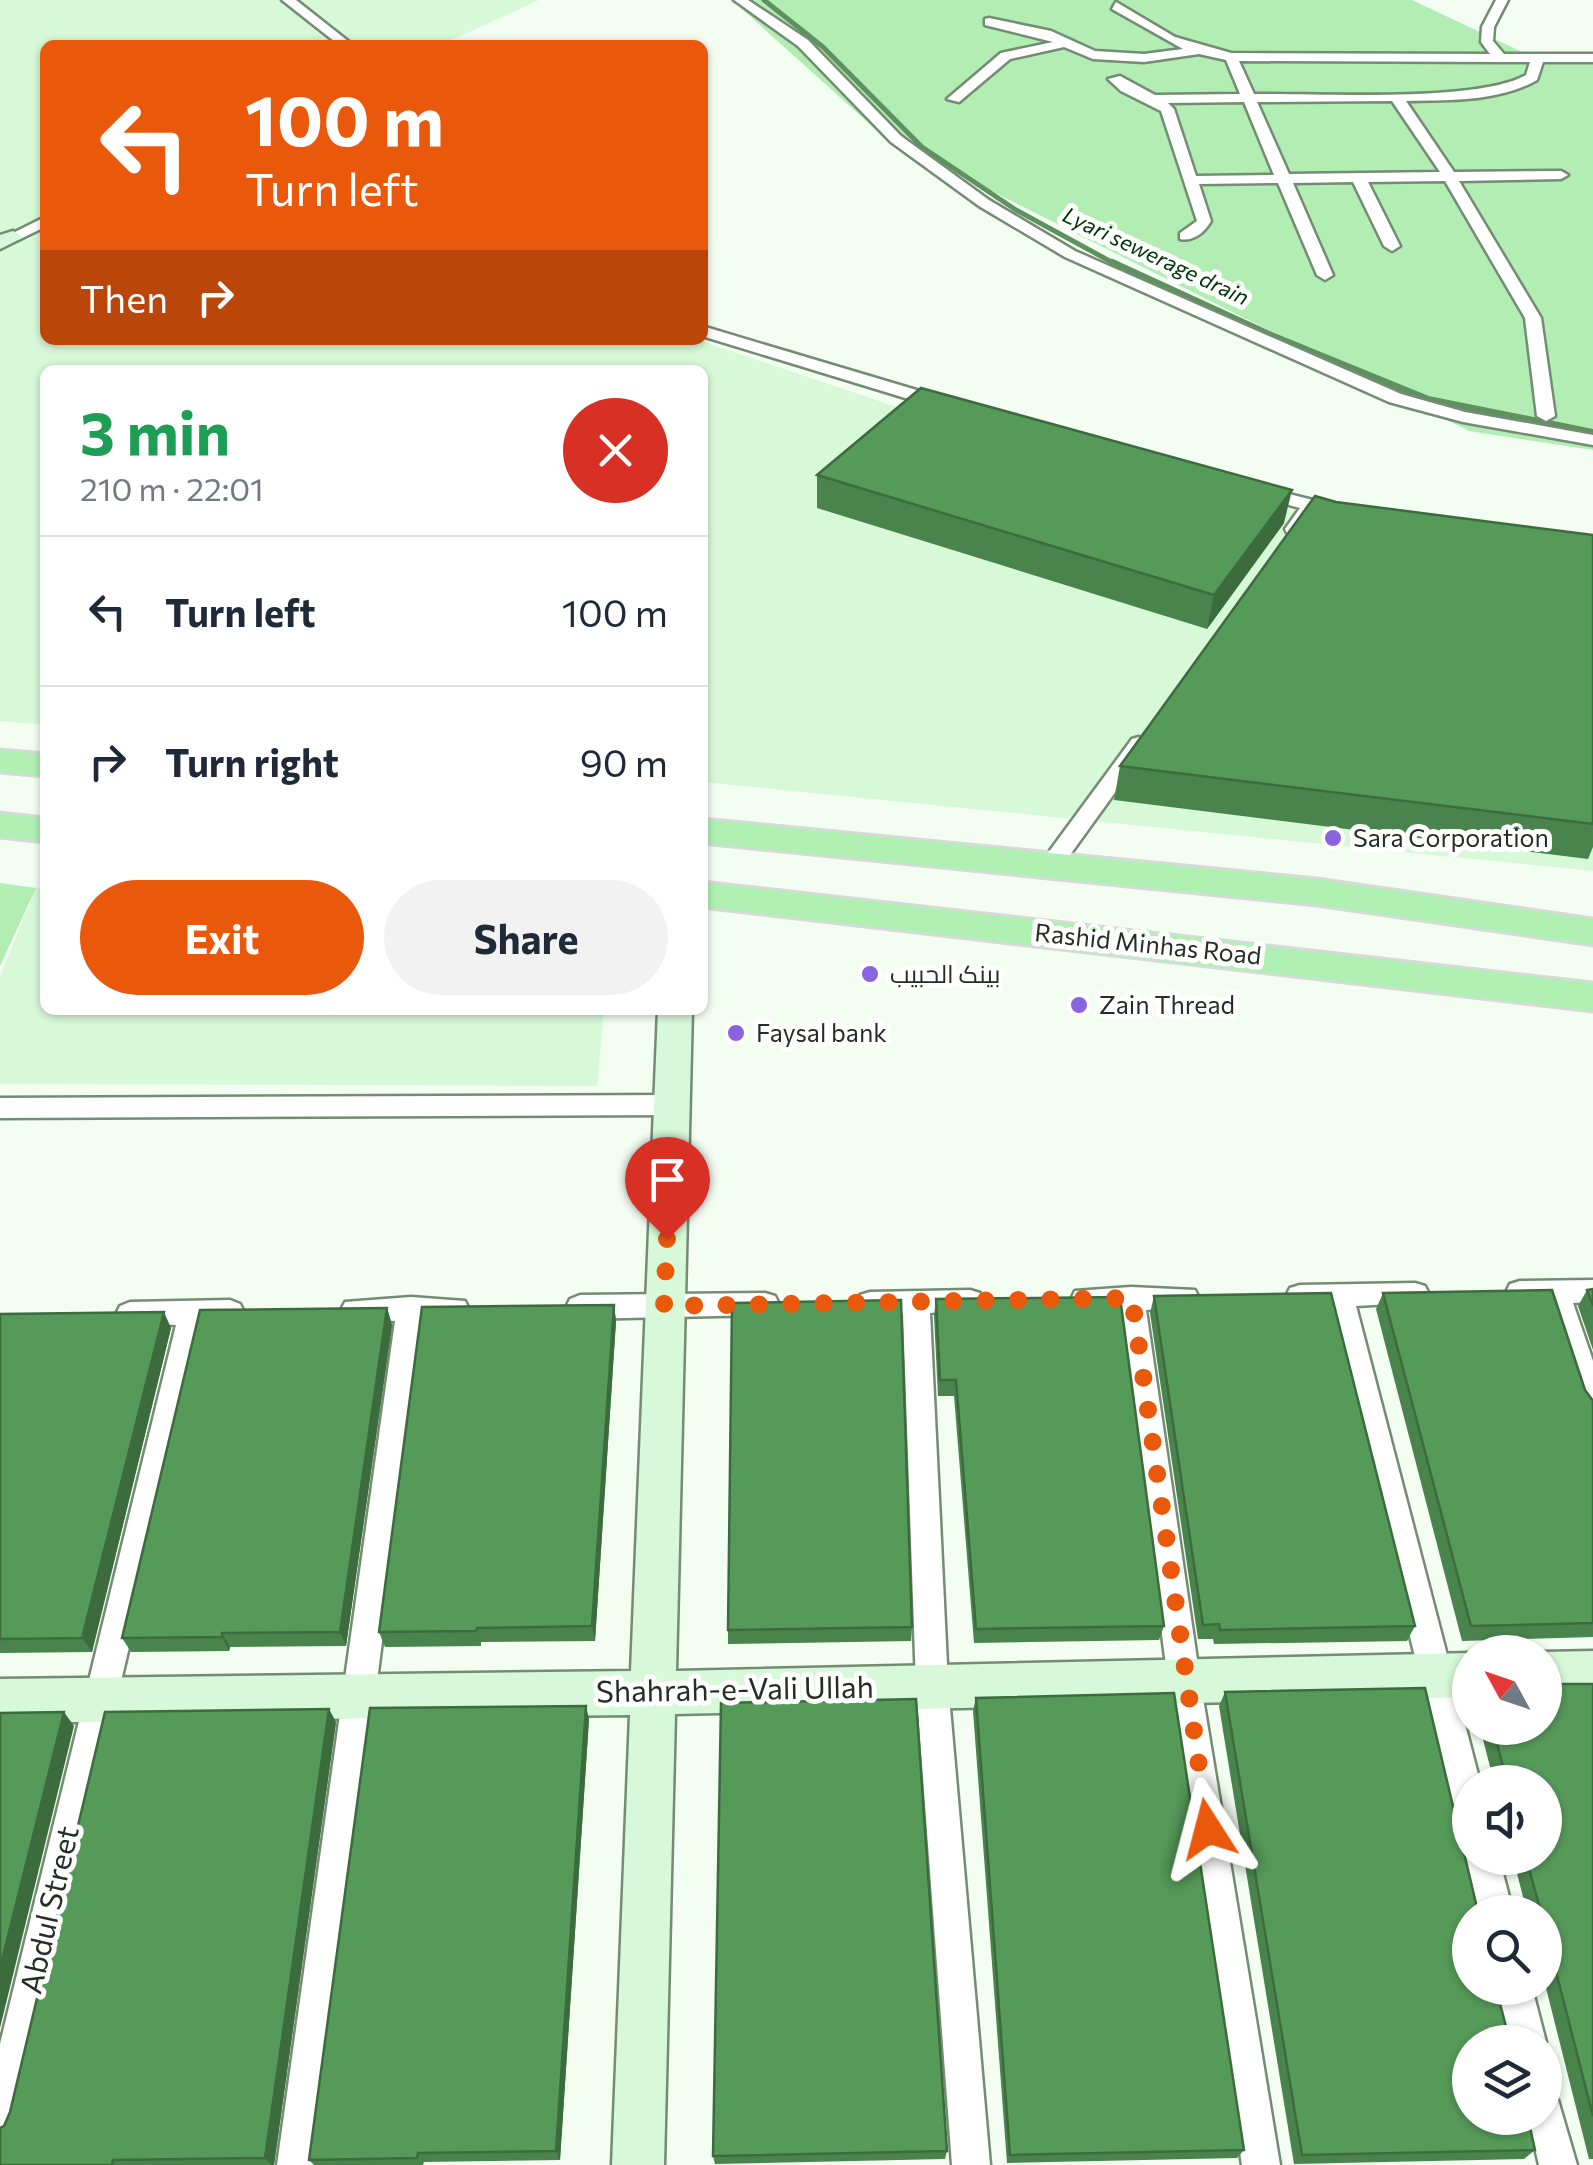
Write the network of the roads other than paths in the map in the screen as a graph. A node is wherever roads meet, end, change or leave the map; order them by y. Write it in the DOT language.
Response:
graph roads {
  1 [pos="288,0"];
  2 [pos="740,0"];
  3 [pos="1502,0"];
  4 [pos="1116,6"];
  5 [pos="989,22"];
  6 [pos="340,40"];
  7 [pos="1064,43"];
  8 [pos="1194,52"];
  9 [pos="1231,57"];
  10 [pos="1501,58"];
  11 [pos="1537,58"];
  12 [pos="1593,58"];
  13 [pos="1115,78"];
  14 [pos="1396,96"];
  15 [pos="1250,98"];
  16 [pos="954,99"];
  17 [pos="1156,100"];
  18 [pos="1561,175"];
  19 [pos="1449,176"];
  20 [pos="1358,177"];
  21 [pos="1283,178"];
  22 [pos="1192,180"];
  23 [pos="40,224"];
  24 [pos="1185,236"];
  25 [pos="4,238"];
  26 [pos="1392,246"];
  27 [pos="1325,275"];
  28 [pos="708,333"];
  29 [pos="957,408"];
  30 [pos="1546,416"];
  31 [pos="1593,440"];
  32 [pos="1236,485"];
  33 [pos="1277,552"];
  34 [pos="1152,724"];
  35 [pos="0,761"];
  36 [pos="40,765"];
  37 [pos="0,825"];
  38 [pos="40,829"];
  39 [pos="708,832"];
  40 [pos="1051,866"];
  41 [pos="708,895"];
  42 [pos="1593,932"];
  43 [pos="1593,997"];
  44 [pos="675,1015"];
  45 [pos="672,1105"];
  46 [pos="0,1108"];
  47 [pos="1593,1291"];
  48 [pos="1556,1292"];
  49 [pos="1496,1293"];
  50 [pos="1437,1294"];
  51 [pos="1339,1295"];
  52 [pos="1263,1296"];
  53 [pos="1207,1297"];
  54 [pos="1132,1298"];
  55 [pos="1053,1300"];
  56 [pos="994,1301"];
  57 [pos="916,1302"];
  58 [pos="838,1303"];
  59 [pos="800,1304"];
  60 [pos="664,1306"];
  61 [pos="489,1308"];
  62 [pos="548,1308"];
  63 [pos="412,1309"];
  64 [pos="332,1310"];
  65 [pos="193,1312"];
  66 [pos="253,1312"];
  67 [pos="96,1314"];
  68 [pos="1593,1404"];
  69 [pos="1452,1668"];
  70 [pos="1593,1672"];
  71 [pos="1562,1673"];
  72 [pos="1452,1675"];
  73 [pos="1184,1680"];
  74 [pos="932,1685"];
  75 [pos="651,1693"];
  76 [pos="358,1695"];
  77 [pos="100,1699"];
  78 [pos="0,1701"];
  79 [pos="0,2120"];
  80 [pos="1550,2135"];
  81 [pos="296,2165"];
  82 [pos="638,2165"];
  83 [pos="971,2165"];
  84 [pos="1262,2165"];
  85 [pos="1558,2165"];
  1 -- 6 [label="street"];
  2 -- 31 [label="street"];
  3 -- 10 [label="street"];
  4 -- 8 [label="street"];
  5 -- 7 [label="street"];
  7 -- 8 [label="street"];
  7 -- 16 [label="street"];
  8 -- 9 [label="street"];
  9 -- 10 [label="street"];
  9 -- 15 [label="street"];
  10 -- 11 [label="street"];
  11 -- 12 [label="street"];
  11 -- 14 [label="street"];
  13 -- 17 [label="street"];
  14 -- 15 [label="street"];
  14 -- 19 [label="street"];
  15 -- 17 [label="street"];
  15 -- 21 [label="street"];
  17 -- 22 [label="street"];
  18 -- 19 [label="street"];
  19 -- 20 [label="street"];
  19 -- 30 [label="street"];
  20 -- 21 [label="street"];
  20 -- 26 [label="street"];
  21 -- 22 [label="street"];
  21 -- 27 [label="street"];
  22 -- 24 [label="street"];
  23 -- 25 [label="street"];
  28 -- 29 [label="street"];
  32 -- 33 [label="street"];
  34 -- 40 [label="street"];
  35 -- 36 [label="main road"];
  37 -- 38 [label="main road"];
  39 -- 40 [label="main road"];
  40 -- 42 [label="main road"];
  41 -- 43 [label="main road, Rashid Minhas Road"];
  44 -- 45 [label="street"];
  45 -- 46 [label="street"];
  45 -- 60 [label="street"];
  47 -- 48 [label="street"];
  48 -- 49 [label="street"];
  48 -- 68 [label="street"];
  50 -- 51 [label="street"];
  51 -- 52 [label="street"];
  51 -- 69 [label="street"];
  53 -- 54 [label="street"];
  54 -- 55 [label="street"];
  54 -- 73 [label="street"];
  56 -- 57 [label="street"];
  57 -- 58 [label="street"];
  57 -- 74 [label="street"];
  59 -- 60 [label="street"];
  60 -- 62 [label="street"];
  60 -- 75 [label="street"];
  61 -- 63 [label="street"];
  63 -- 64 [label="street"];
  63 -- 76 [label="street"];
  65 -- 66 [label="street"];
  65 -- 67 [label="street"];
  65 -- 77 [label="street, Abdul Street"];
  70 -- 71 [label="street"];
  72 -- 73 [label="street, Shahrah-e-Vali Ullah"];
  73 -- 74 [label="street, Shahrah-e-Vali Ullah"];
  73 -- 84 [label="street"];
  74 -- 75 [label="street, Shahrah-e-Vali Ullah"];
  74 -- 83 [label="street"];
  75 -- 76 [label="street, Shahrah-e-Vali Ullah"];
  75 -- 82 [label="street"];
  76 -- 77 [label="street, Shahrah-e-Vali Ullah"];
  76 -- 81 [label="street"];
  77 -- 78 [label="street, Shahrah-e-Vali Ullah"];
  77 -- 79 [label="street, Abdul Street"];
  80 -- 85 [label="street"];
}
